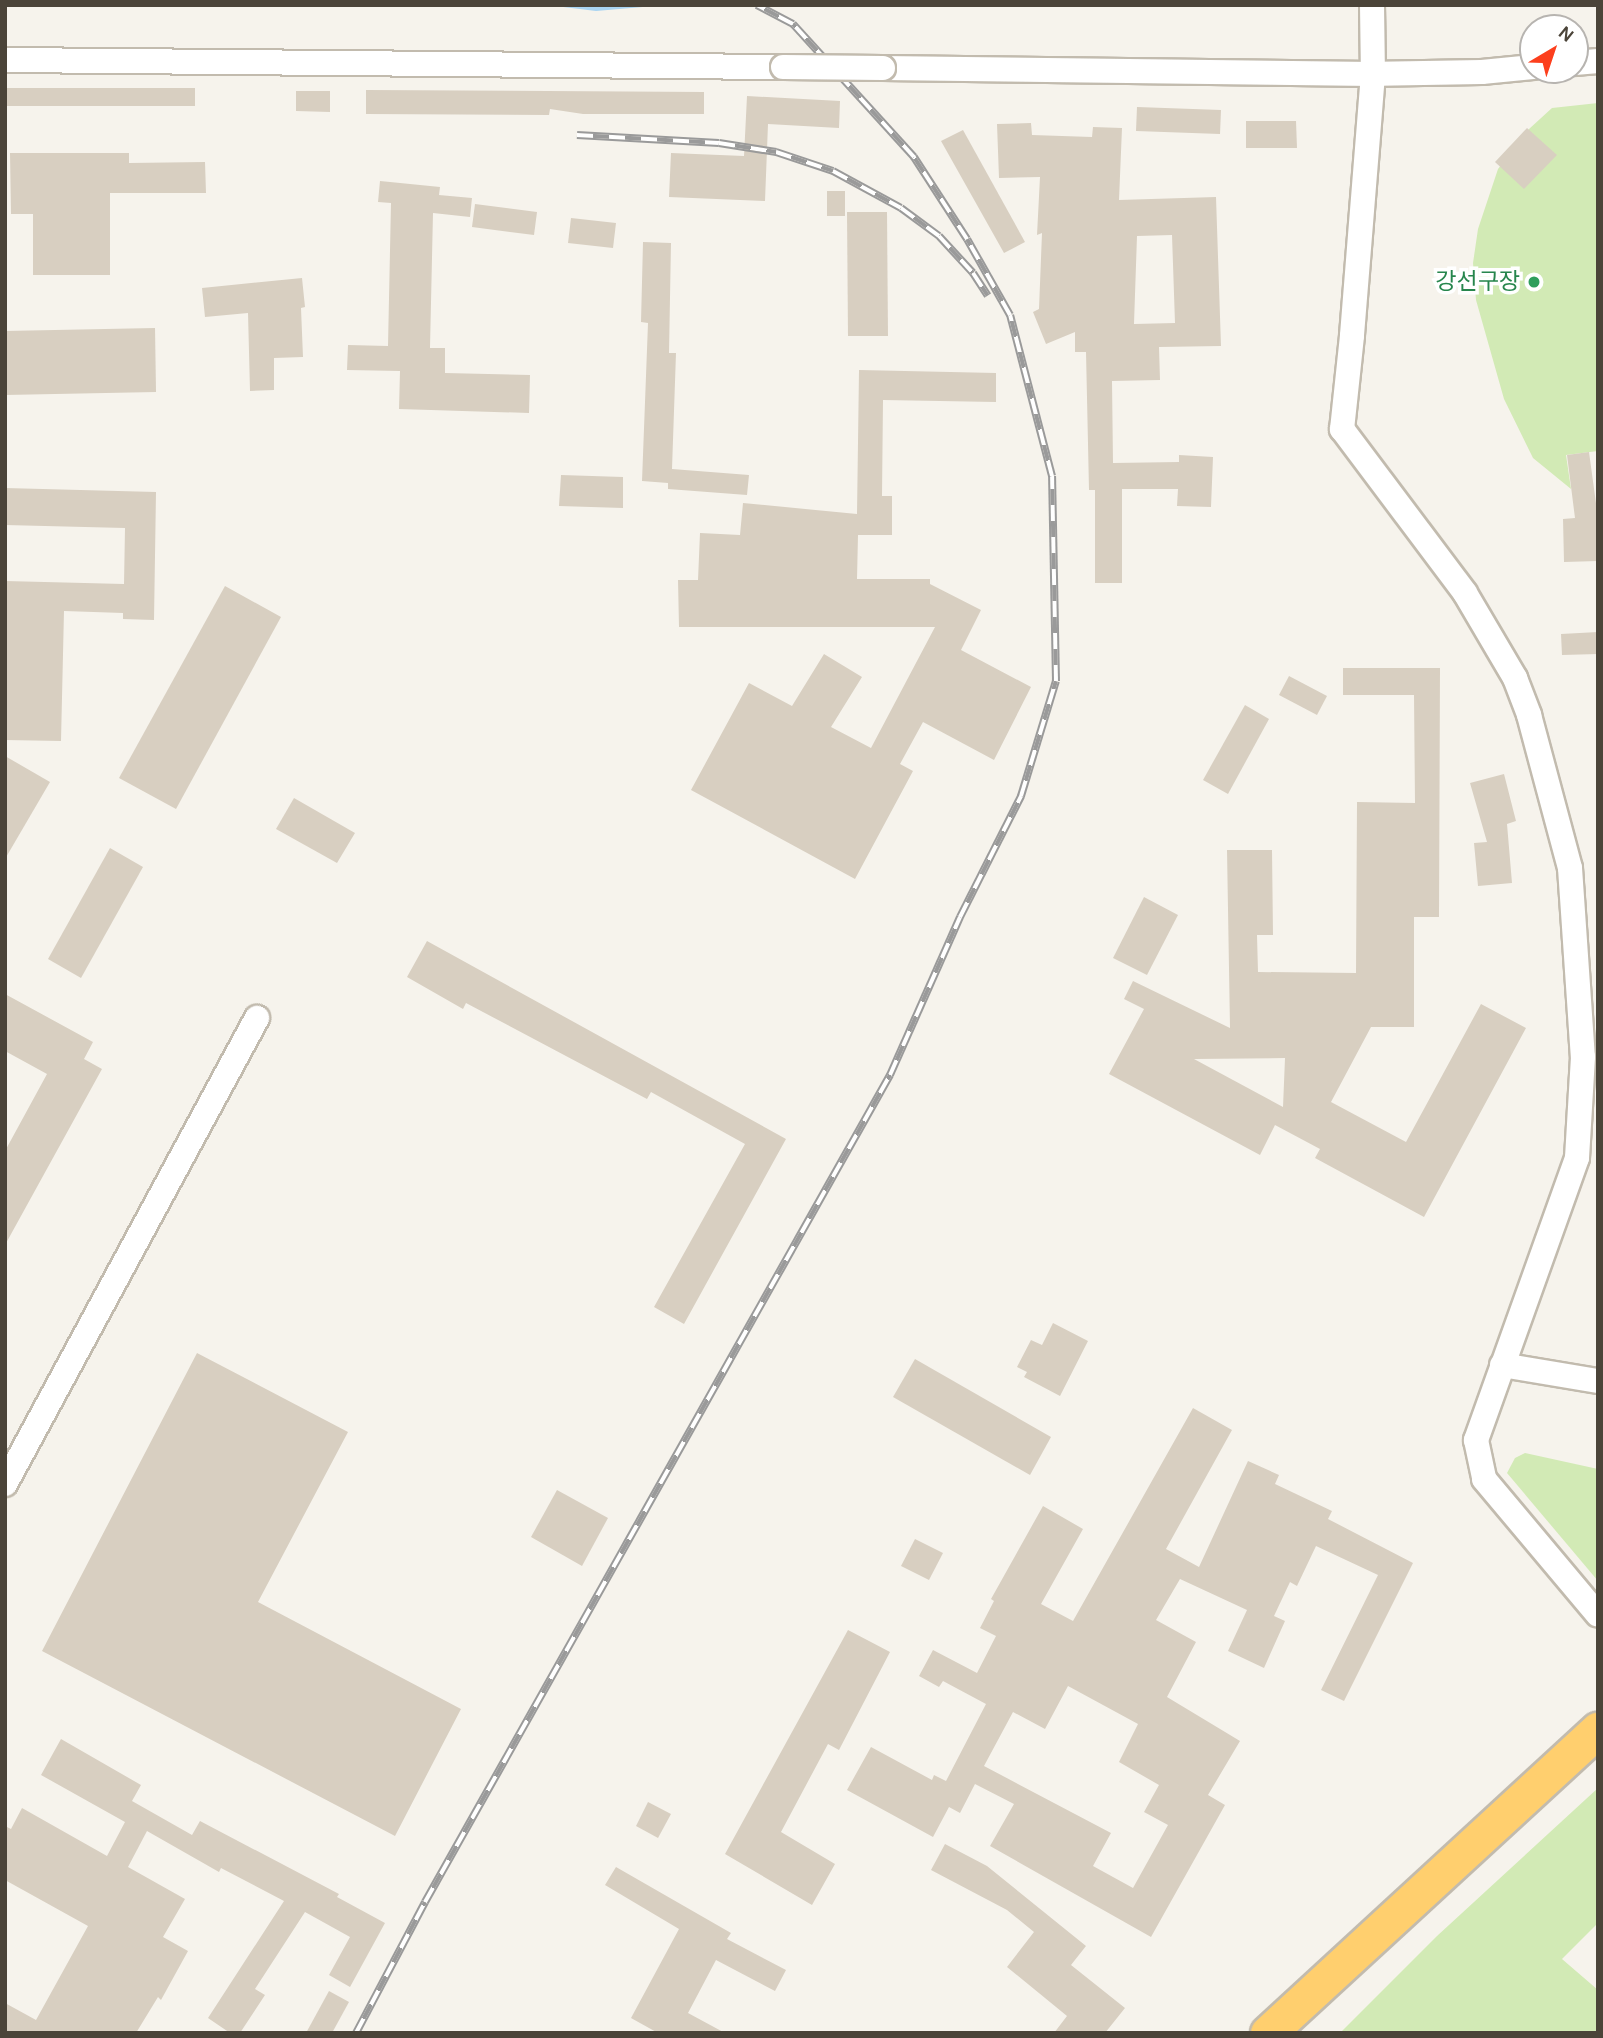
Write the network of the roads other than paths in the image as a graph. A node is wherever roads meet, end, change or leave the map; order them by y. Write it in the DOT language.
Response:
graph roads {
  1 [pos="1372,5"];
  2 [pos="5,60"];
  3 [pos="1519,68"];
  4 [pos="1373,74"];
  5 [pos="257,1018"];
  6 [pos="1502,1365"];
  7 [pos="1598,1381"];
  8 [pos="5,1484"];
  9 [pos="1598,1615"];
  10 [pos="1598,1730"];
  11 [pos="1268,2033"];
  1 -- 4 [label="street"];
  2 -- 4 [label="street, bridge"];
  3 -- 4 [label="street"];
  4 -- 6 [label="street"];
  5 -- 8 [label="street"];
  6 -- 7 [label="street"];
  6 -- 9 [label="street"];
  10 -- 11 [label="highway"];
}
